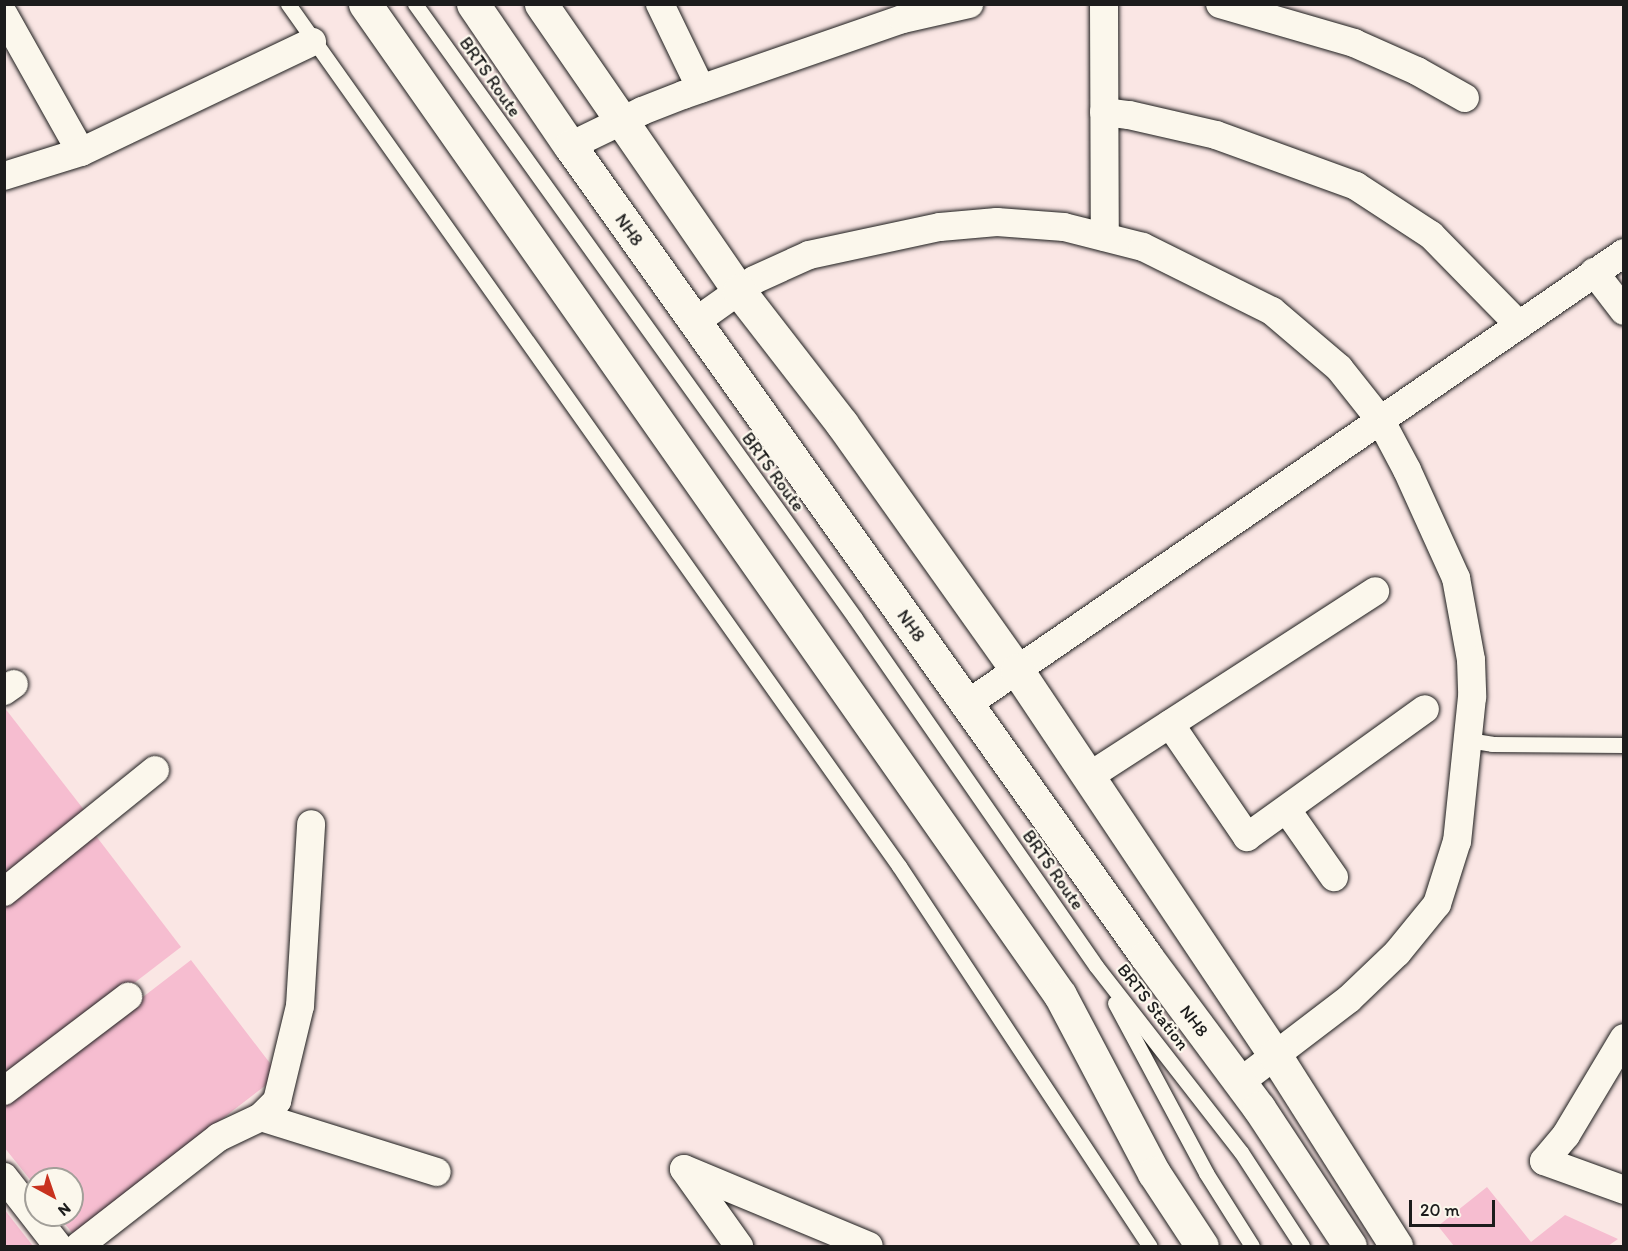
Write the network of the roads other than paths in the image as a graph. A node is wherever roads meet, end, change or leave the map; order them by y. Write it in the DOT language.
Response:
graph roads {
  1 [pos="288,4"];
  2 [pos="365,4"];
  3 [pos="415,4"];
  4 [pos="473,4"];
  5 [pos="541,4"];
  6 [pos="660,4"];
  7 [pos="969,4"];
  8 [pos="1104,4"];
  9 [pos="1220,4"];
  10 [pos="901,12"];
  11 [pos="4,15"];
  12 [pos="312,42"];
  13 [pos="701,89"];
  14 [pos="1465,98"];
  15 [pos="1104,112"];
  16 [pos="623,120"];
  17 [pos="570,146"];
  18 [pos="81,152"];
  19 [pos="4,176"];
  20 [pos="1105,237"];
  21 [pos="1623,253"];
  22 [pos="1594,272"];
  23 [pos="740,291"];
  24 [pos="1623,311"];
  25 [pos="694,322"];
  26 [pos="1519,325"];
  27 [pos="1381,421"];
  28 [pos="1375,591"];
  29 [pos="1017,670"];
  30 [pos="966,705"];
  31 [pos="1425,710"];
  32 [pos="1170,724"];
  33 [pos="1468,740"];
  34 [pos="1623,745"];
  35 [pos="155,770"];
  36 [pos="1088,777"];
  37 [pos="1287,810"];
  38 [pos="311,824"];
  39 [pos="1334,877"];
  40 [pos="4,892"];
  41 [pos="1096,966"];
  42 [pos="128,997"];
  43 [pos="1623,1038"];
  44 [pos="1275,1055"];
  45 [pos="1240,1082"];
  46 [pos="4,1091"];
  47 [pos="261,1117"];
  48 [pos="437,1172"];
  49 [pos="4,1177"];
  50 [pos="1623,1190"];
  51 [pos="58,1246"];
  52 [pos="79,1246"];
  53 [pos="739,1246"];
  54 [pos="869,1246"];
  55 [pos="1150,1246"];
  56 [pos="1202,1246"];
  57 [pos="1251,1246"];
  58 [pos="1302,1246"];
  59 [pos="1350,1246"];
  60 [pos="1396,1246"];
  1 -- 12 [label="lane"];
  2 -- 56 [label="main road"];
  3 -- 41 [label="lane, BRTS Route"];
  4 -- 17 [label="main road, NH8"];
  5 -- 16 [label="main road"];
  6 -- 13 [label="street"];
  7 -- 10 [label="street"];
  8 -- 15 [label="street"];
  9 -- 14 [label="street"];
  10 -- 13 [label="street"];
  11 -- 18 [label="street"];
  12 -- 18 [label="street"];
  12 -- 55 [label="lane"];
  13 -- 16 [label="street"];
  15 -- 20 [label="street"];
  15 -- 26 [label="street"];
  16 -- 17 [label="street"];
  16 -- 23 [label="main road"];
  17 -- 25 [label="main road, NH8"];
  18 -- 19 [label="street"];
  20 -- 23 [label="street"];
  20 -- 27 [label="street"];
  21 -- 22 [label="street"];
  22 -- 24 [label="street"];
  22 -- 26 [label="street"];
  23 -- 25 [label="street"];
  23 -- 29 [label="main road"];
  25 -- 30 [label="main road, NH8"];
  26 -- 27 [label="street"];
  27 -- 29 [label="street"];
  27 -- 33 [label="street"];
  28 -- 32 [label="street"];
  29 -- 30 [label="street"];
  29 -- 36 [label="main road"];
  30 -- 45 [label="main road, NH8"];
  31 -- 37 [label="street"];
  32 -- 36 [label="street"];
  32 -- 37 [label="street"];
  33 -- 34 [label="lane"];
  33 -- 44 [label="street"];
  35 -- 40 [label="street"];
  36 -- 44 [label="main road"];
  37 -- 39 [label="street"];
  38 -- 47 [label="street"];
  41 -- 57 [label="lane, BRTS Station"];
  41 -- 58 [label="lane, BRTS Station"];
  42 -- 46 [label="street"];
  43 -- 50 [label="street"];
  44 -- 45 [label="street"];
  44 -- 60 [label="main road"];
  45 -- 59 [label="main road, NH8"];
  47 -- 48 [label="street"];
  47 -- 52 [label="street"];
  49 -- 51 [label="street"];
  53 -- 54 [label="street"];
}
